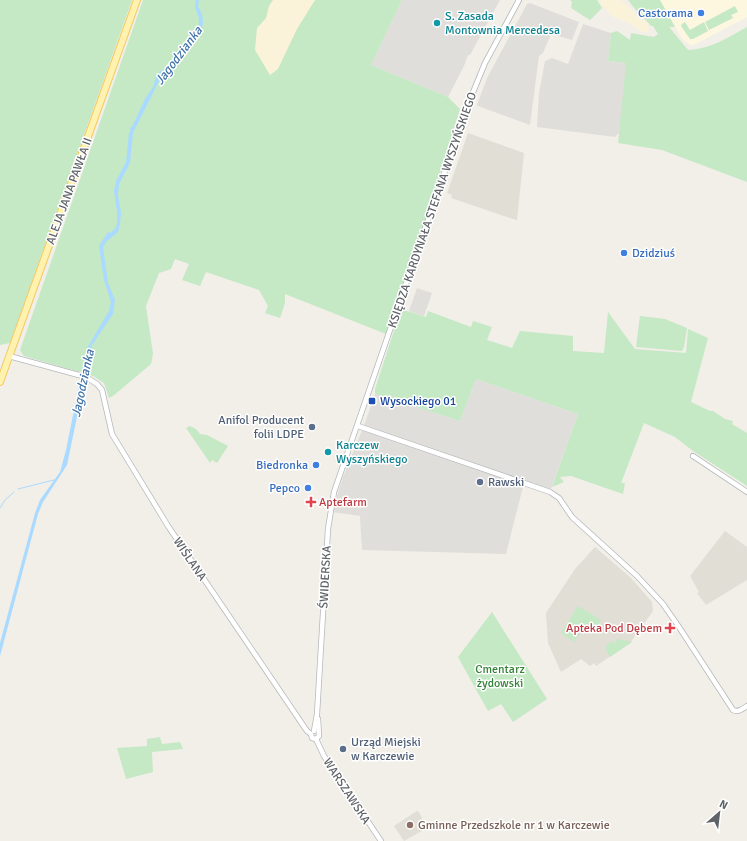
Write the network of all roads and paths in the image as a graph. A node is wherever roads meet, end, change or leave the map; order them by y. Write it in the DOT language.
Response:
graph roads {
  1 [pos="137,0"];
  2 [pos="519,0"];
  3 [pos="9,356"];
  4 [pos="0,382"];
  5 [pos="358,426"];
  6 [pos="693,456"];
  7 [pos="747,492"];
  8 [pos="747,706"];
  9 [pos="314,733"];
  10 [pos="381,841"];
  1 -- 3 [label="main road, ALEJA JANA PAWŁA II"];
  2 -- 5 [label="street, KSIĘDZA KARDYNAŁA STEFANA WYSZYŃSKIEGO"];
  3 -- 4 [label="main road, ALEJA JANA PAWŁA II"];
  3 -- 9 [label="street, WIŚLANA"];
  5 -- 8 [label="street"];
  5 -- 9 [label="street, ŚWIDERSKA"];
  6 -- 7 [label="street"];
  9 -- 10 [label="street, WARSZAWSKA"];
}
